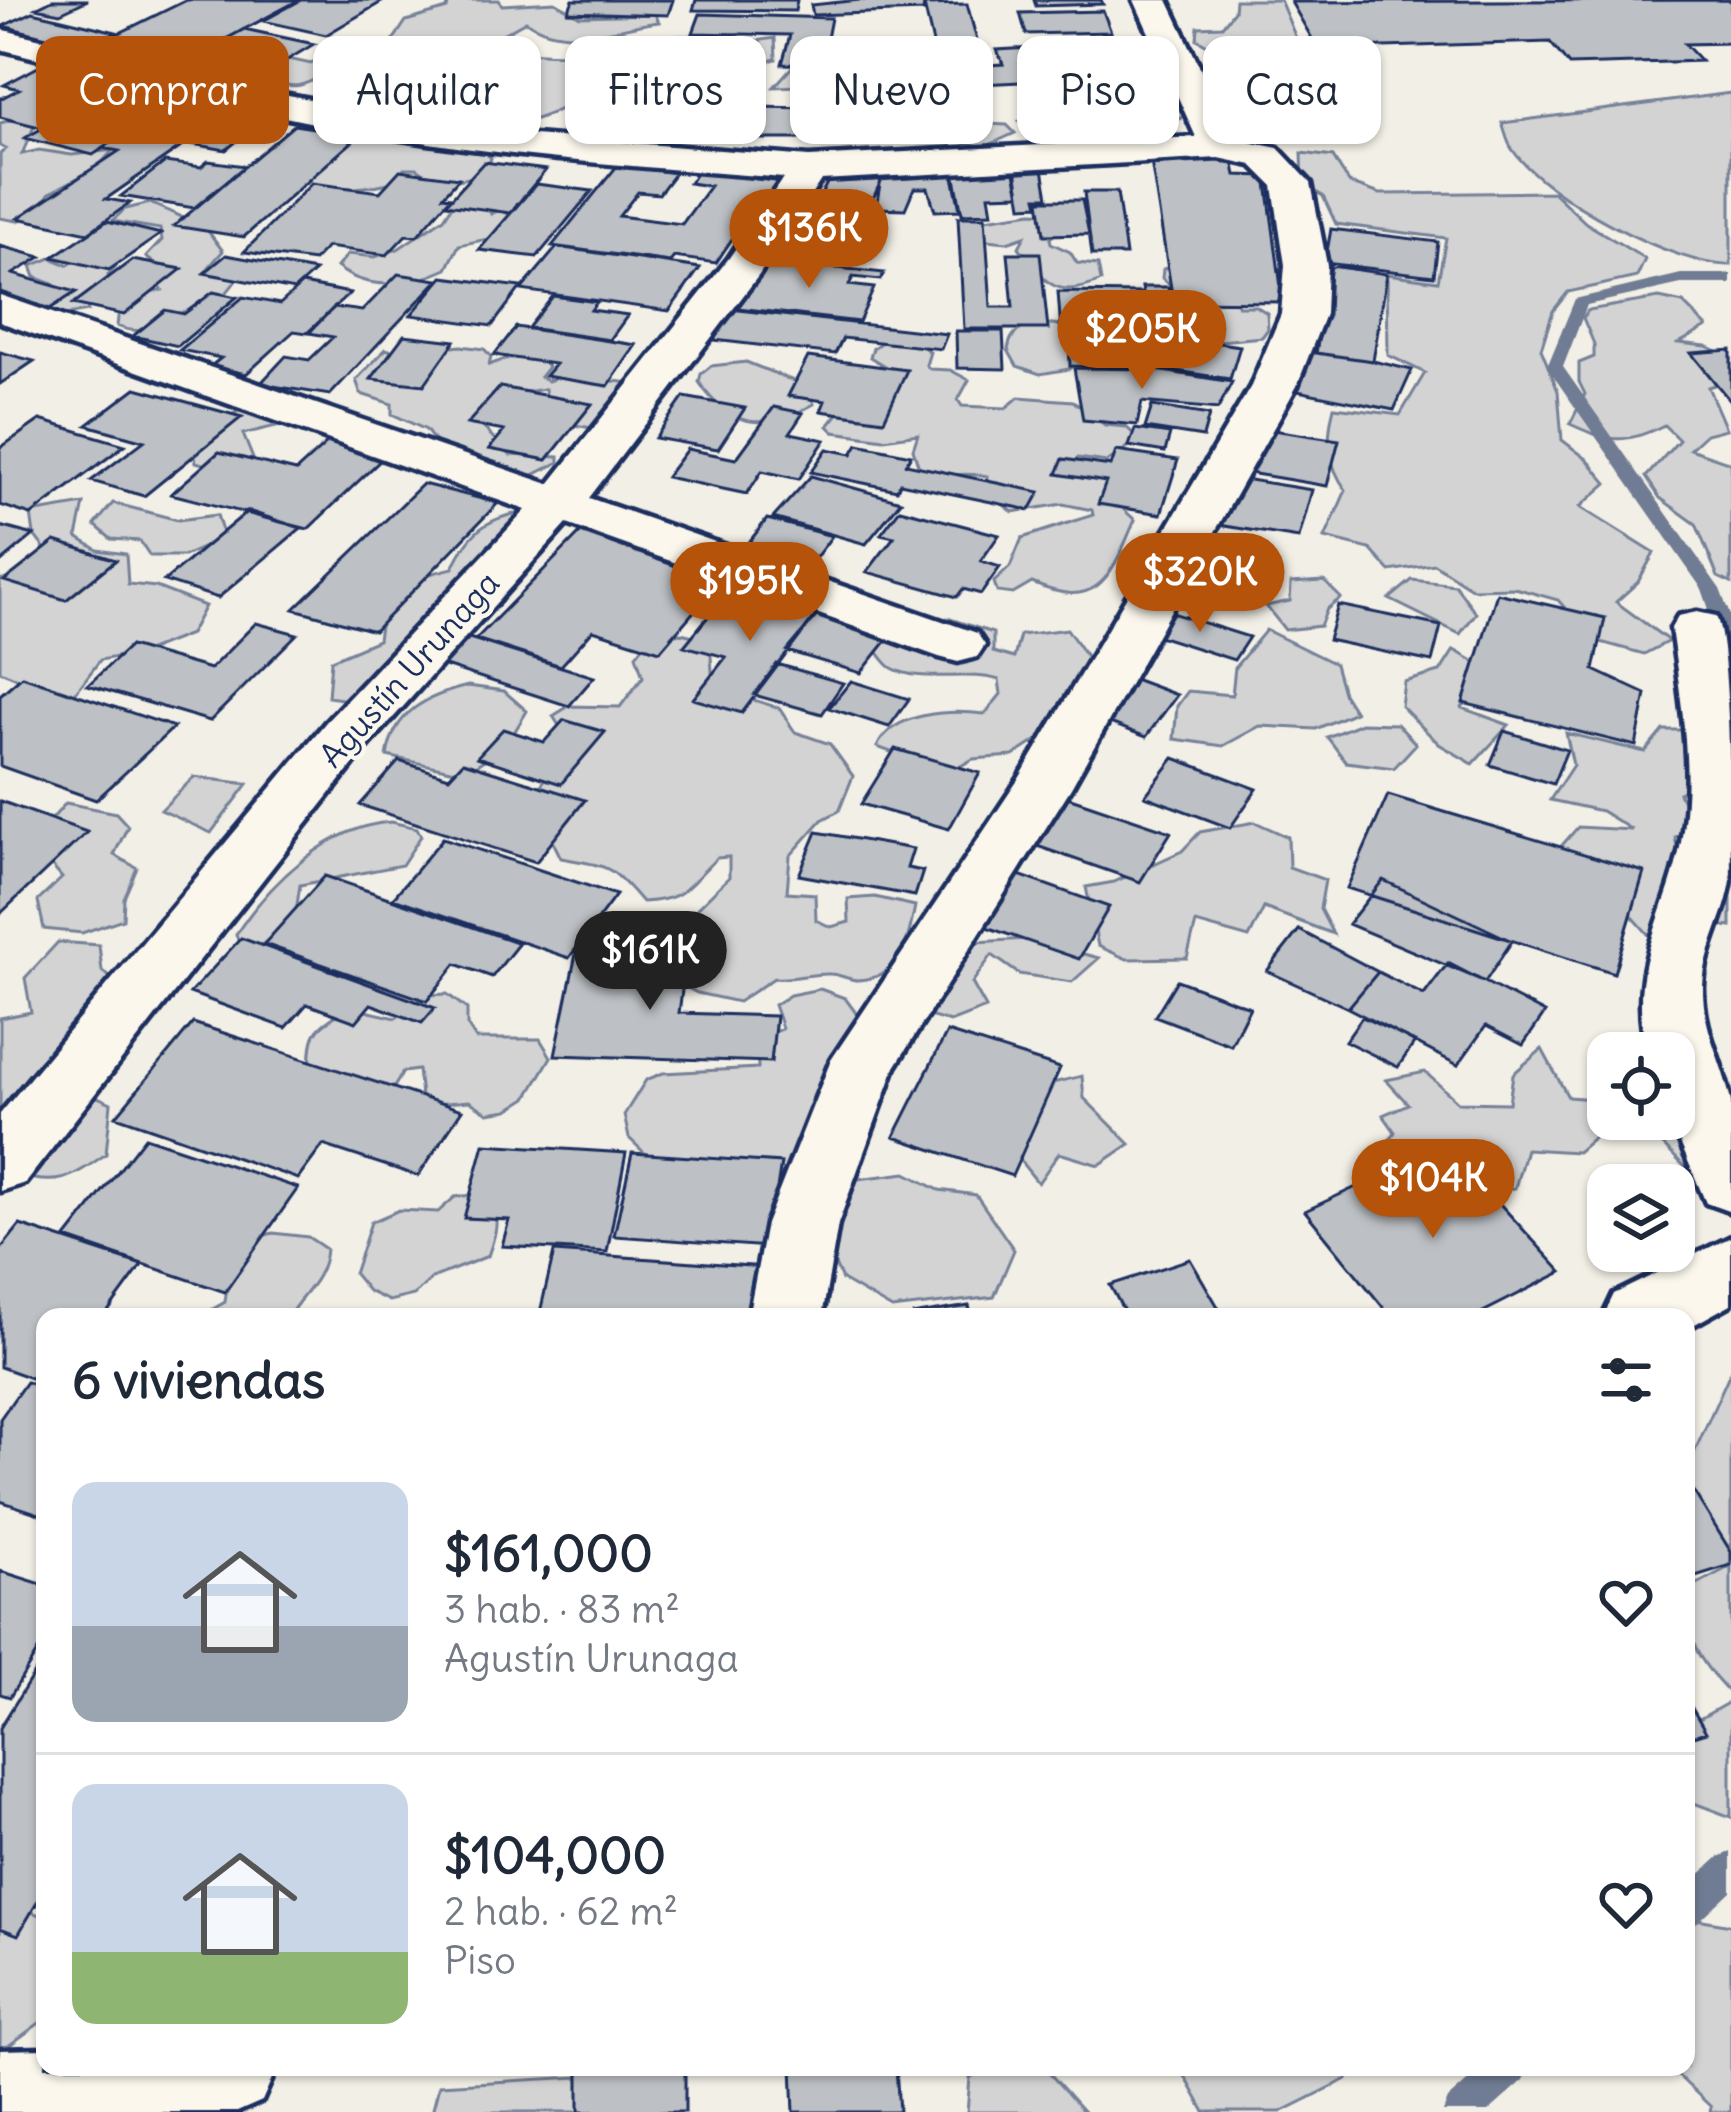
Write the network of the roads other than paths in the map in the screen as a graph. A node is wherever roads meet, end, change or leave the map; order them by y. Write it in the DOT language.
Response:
graph roads {
  1 [pos="1151,0"];
  2 [pos="0,40"];
  3 [pos="1219,147"];
  4 [pos="809,169"];
  5 [pos="0,308"];
  6 [pos="559,505"];
  7 [pos="1697,628"];
  8 [pos="958,645"];
  9 [pos="0,1163"];
  10 [pos="1731,1183"];
  11 [pos="1731,1268"];
  12 [pos="787,1308"];
  13 [pos="1657,1308"];
  14 [pos="175,2076"];
  15 [pos="0,2098"];
  1 -- 3 [label="street"];
  2 -- 4 [label="street"];
  3 -- 4 [label="street"];
  3 -- 12 [label="street"];
  4 -- 6 [label="street, Agustín Urunaga"];
  5 -- 6 [label="street"];
  6 -- 8 [label="street"];
  6 -- 9 [label="street, Agustín Urunaga"];
  7 -- 10 [label="street"];
  11 -- 13 [label="street"];
  14 -- 15 [label="street"];
}
